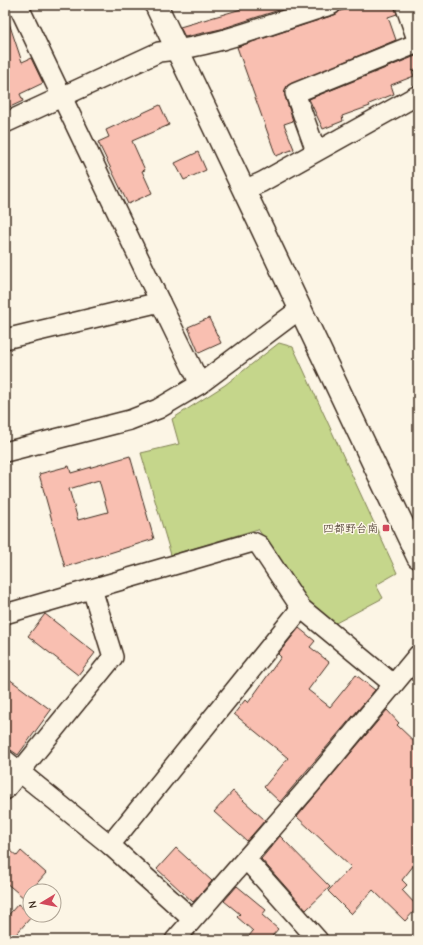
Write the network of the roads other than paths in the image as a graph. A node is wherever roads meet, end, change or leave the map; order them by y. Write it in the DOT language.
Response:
graph roads {
  1 [pos="18,5"];
  2 [pos="156,5"];
  3 [pos="331,5"];
  4 [pos="405,5"];
  5 [pos="418,42"];
  6 [pos="178,50"];
  7 [pos="418,96"];
  8 [pos="63,97"];
  9 [pos="5,123"];
  10 [pos="316,151"];
  11 [pos="244,190"];
  12 [pos="160,302"];
  13 [pos="300,309"];
  14 [pos="5,339"];
  15 [pos="200,384"];
  16 [pos="5,452"];
  17 [pos="418,557"];
  18 [pos="92,589"];
  19 [pos="300,608"];
  20 [pos="5,614"];
  21 [pos="418,655"];
  22 [pos="393,684"];
  23 [pos="5,760"];
  24 [pos="20,771"];
  25 [pos="5,790"];
  26 [pos="110,845"];
  27 [pos="246,859"];
  28 [pos="192,919"];
  29 [pos="175,940"];
  30 [pos="318,940"];
  1 -- 8 [label="street"];
  2 -- 6 [label="street"];
  3 -- 6 [label="street"];
  4 -- 5 [label="street"];
  5 -- 10 [label="street"];
  6 -- 8 [label="street"];
  6 -- 11 [label="street"];
  7 -- 10 [label="street"];
  8 -- 9 [label="street"];
  8 -- 12 [label="street"];
  10 -- 11 [label="street"];
  11 -- 13 [label="street"];
  12 -- 14 [label="street"];
  12 -- 15 [label="street"];
  13 -- 15 [label="street"];
  13 -- 17 [label="street"];
  15 -- 16 [label="street"];
  18 -- 19 [label="street"];
  18 -- 20 [label="street"];
  18 -- 24 [label="street"];
  19 -- 22 [label="street"];
  19 -- 26 [label="street"];
  21 -- 22 [label="street"];
  22 -- 27 [label="street"];
  23 -- 24 [label="street"];
  24 -- 25 [label="street"];
  24 -- 26 [label="street"];
  26 -- 28 [label="street"];
  27 -- 28 [label="street"];
  27 -- 30 [label="street"];
  28 -- 29 [label="street"];
}
